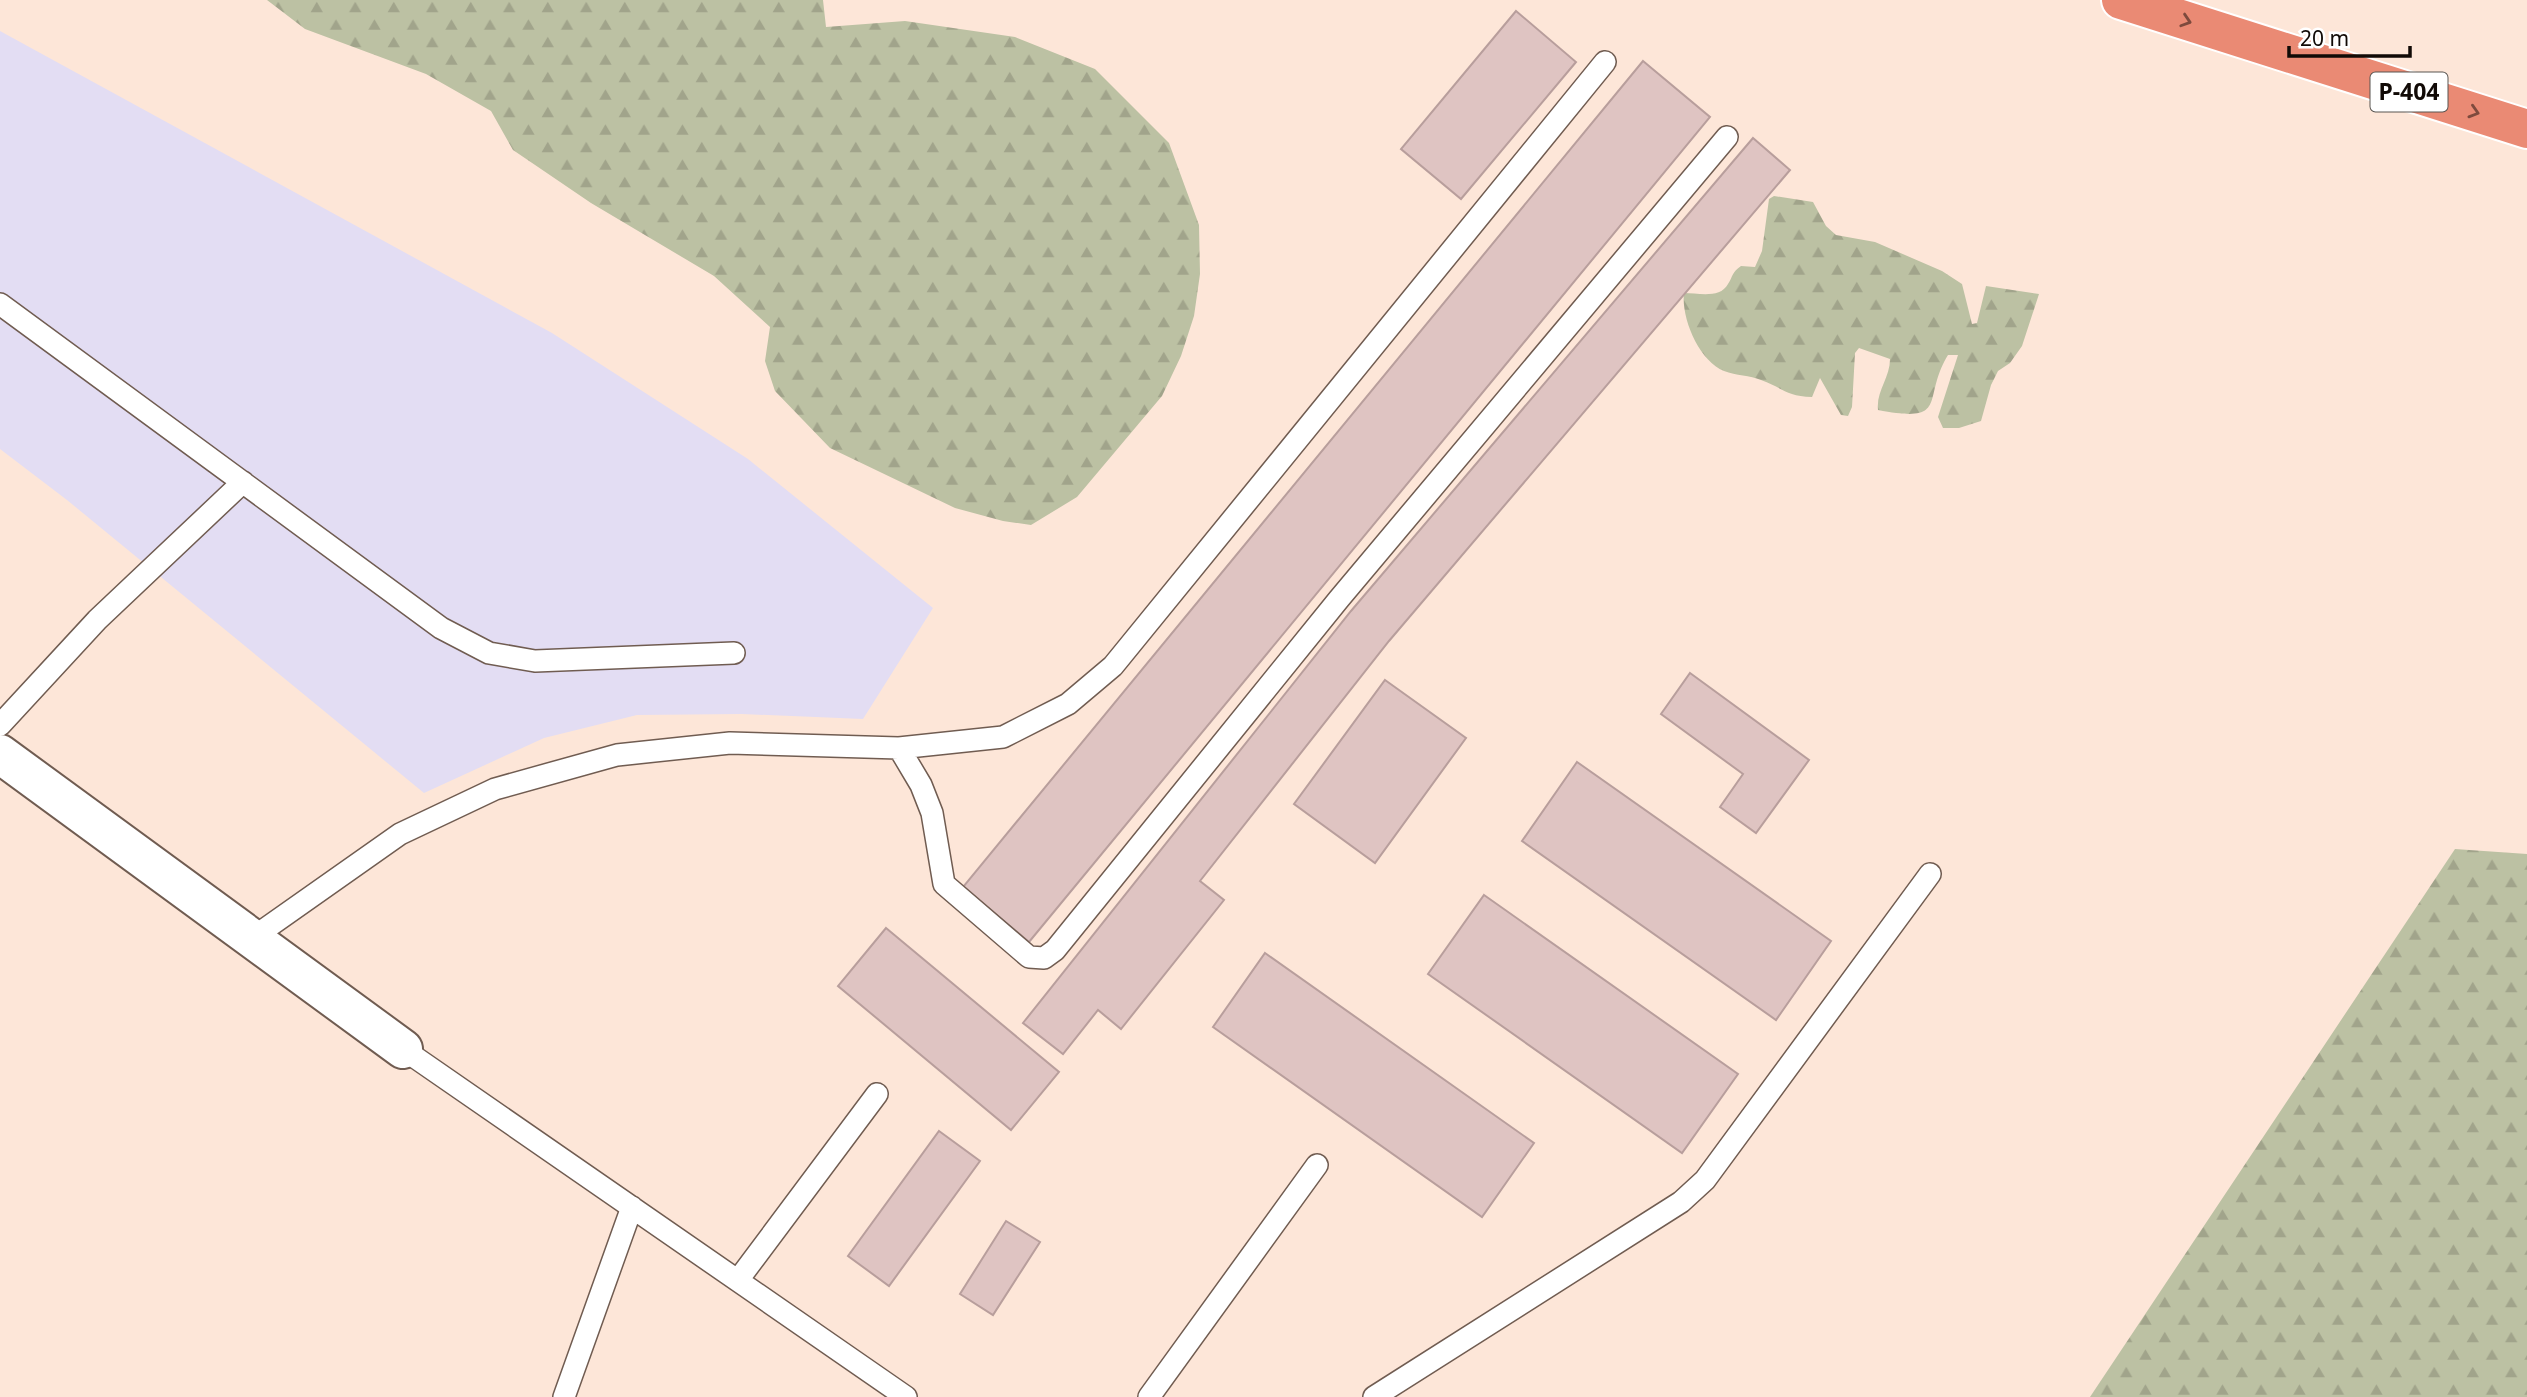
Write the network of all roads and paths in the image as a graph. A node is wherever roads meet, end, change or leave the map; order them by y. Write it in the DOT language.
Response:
graph roads {
  1 [pos="2121,0"];
  2 [pos="1605,62"];
  3 [pos="2527,129"];
  4 [pos="1727,137"];
  5 [pos="0,304"];
  6 [pos="243,482"];
  7 [pos="734,653"];
  8 [pos="0,725"];
  9 [pos="899,748"];
  10 [pos="0,754"];
  11 [pos="1930,874"];
  12 [pos="251,939"];
  13 [pos="403,1049"];
  14 [pos="877,1094"];
  15 [pos="1317,1165"];
  16 [pos="632,1207"];
  17 [pos="738,1280"];
  18 [pos="564,1397"];
  19 [pos="906,1397"];
  20 [pos="1149,1397"];
  21 [pos="1374,1397"];
  1 -- 3 [label="highway, Р-404, one-way"];
  2 -- 9 [label="lane"];
  4 -- 9 [label="lane"];
  5 -- 6 [label="lane"];
  6 -- 7 [label="lane"];
  6 -- 8 [label="lane"];
  9 -- 12 [label="lane"];
  10 -- 12 [label="street"];
  11 -- 21 [label="lane"];
  12 -- 13 [label="street"];
  13 -- 16 [label="lane"];
  14 -- 17 [label="lane"];
  15 -- 20 [label="lane"];
  16 -- 17 [label="lane"];
  16 -- 18 [label="lane"];
  17 -- 19 [label="lane"];
}
